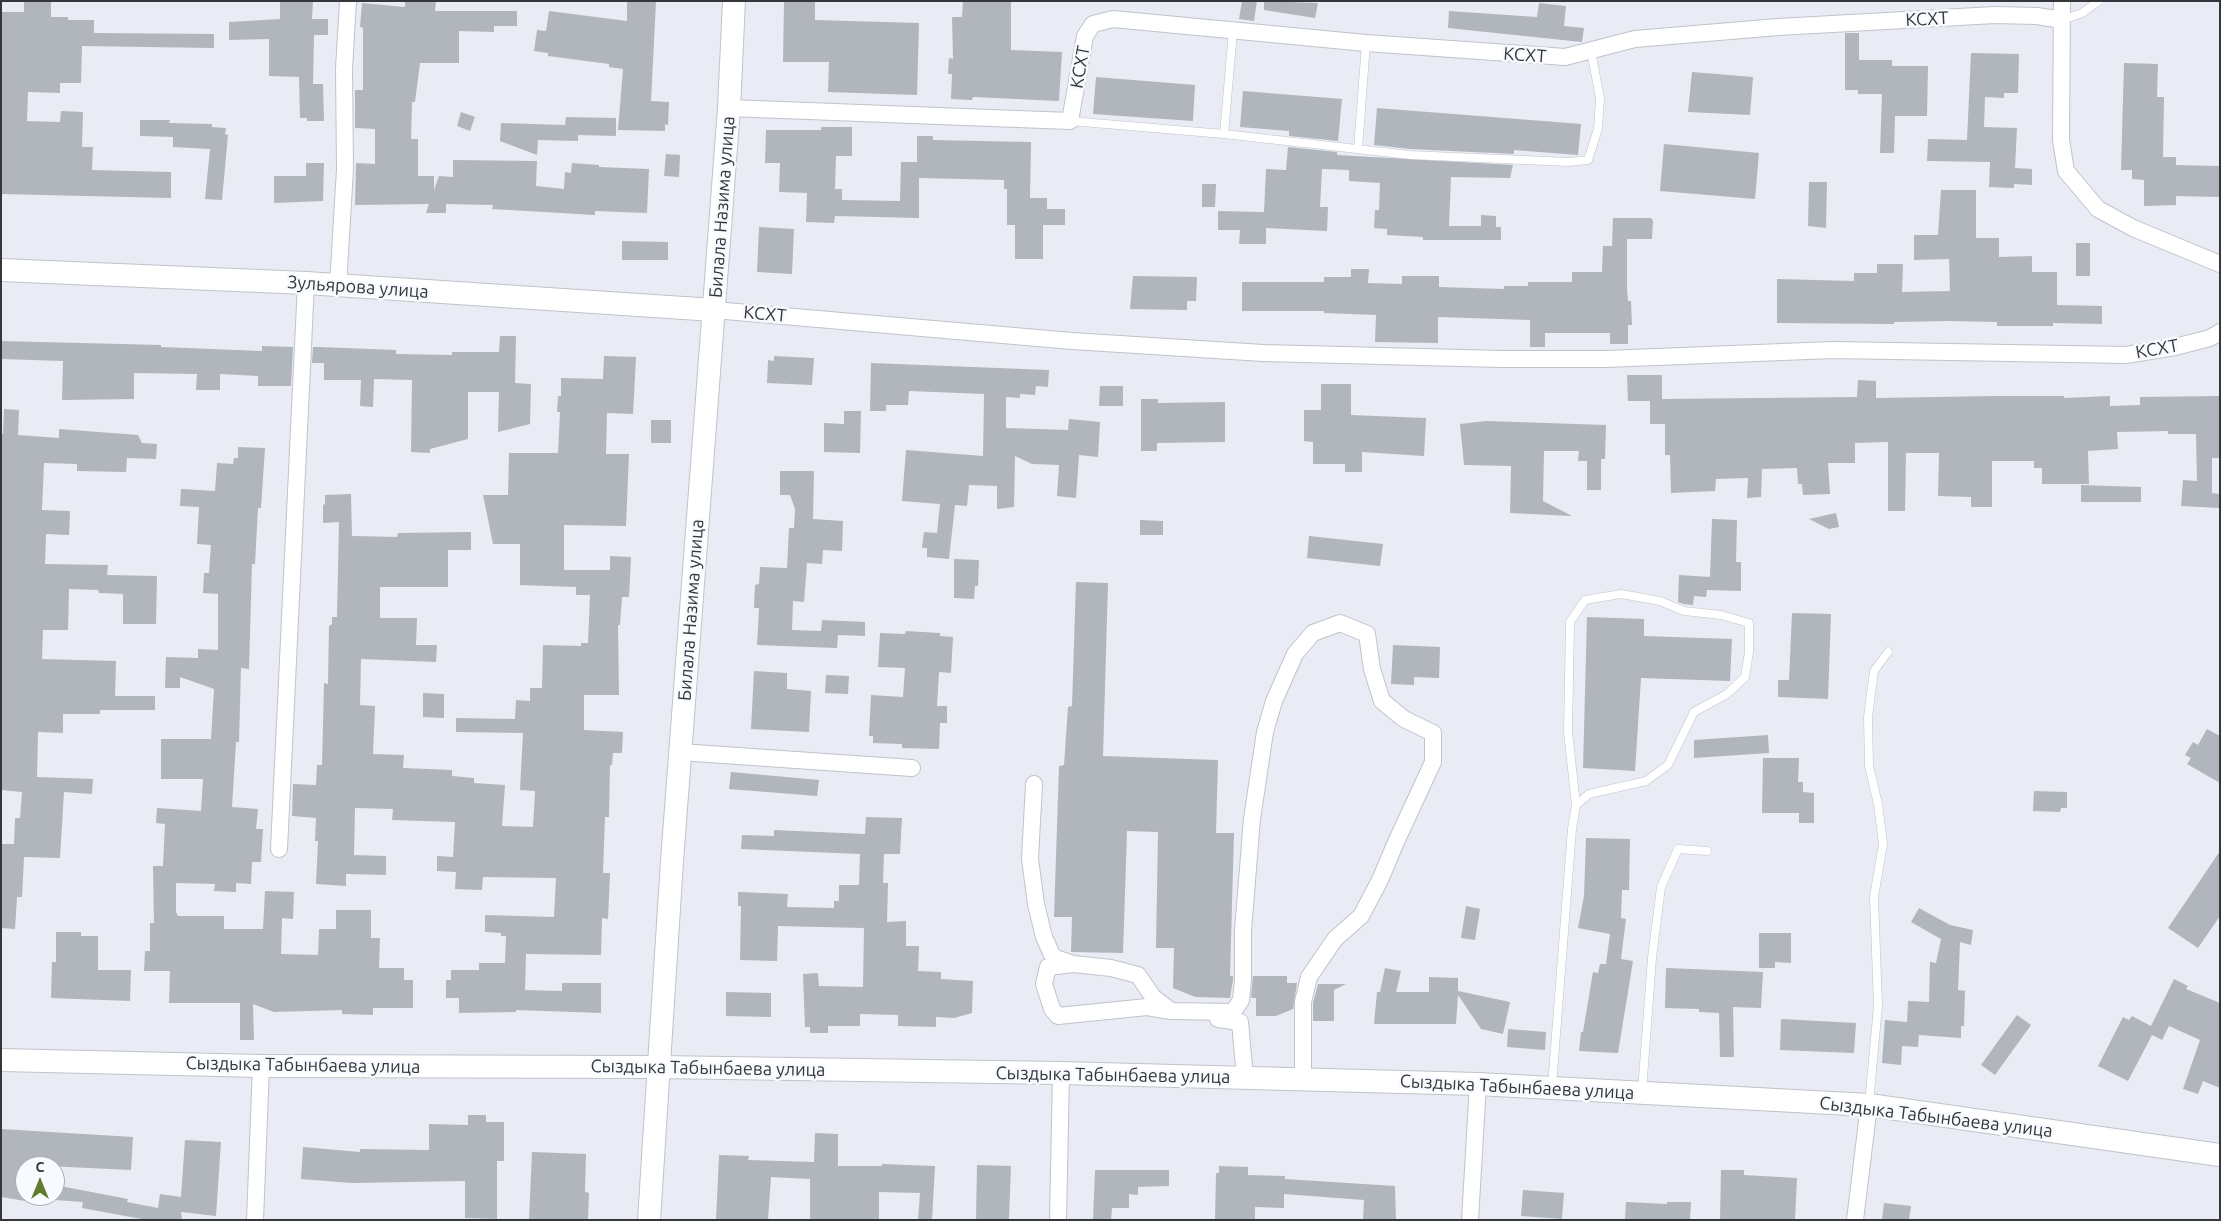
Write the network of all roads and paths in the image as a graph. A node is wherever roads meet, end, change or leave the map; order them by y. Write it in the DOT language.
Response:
graph roads {
  1 [pos="348,1"];
  2 [pos="734,1"];
  3 [pos="2062,1"];
  4 [pos="2099,1"];
  5 [pos="2062,20"];
  6 [pos="1233,30"];
  7 [pos="1366,43"];
  8 [pos="1591,51"];
  9 [pos="729,108"];
  10 [pos="1070,121"];
  11 [pos="1224,134"];
  12 [pos="1358,149"];
  13 [pos="2220,264"];
  14 [pos="1,270"];
  15 [pos="306,283"];
  16 [pos="338,286"];
  17 [pos="714,310"];
  18 [pos="2220,332"];
  19 [pos="1888,652"];
  20 [pos="680,752"];
  21 [pos="912,768"];
  22 [pos="1034,784"];
  23 [pos="1576,805"];
  24 [pos="279,849"];
  25 [pos="1707,851"];
  26 [pos="1073,964"];
  27 [pos="1171,1011"];
  28 [pos="1,1060"];
  29 [pos="261,1066"];
  30 [pos="658,1067"];
  31 [pos="1061,1073"];
  32 [pos="1246,1078"];
  33 [pos="1303,1079"];
  34 [pos="1478,1084"];
  35 [pos="1552,1088"];
  36 [pos="1642,1093"];
  37 [pos="1869,1105"];
  38 [pos="2220,1155"];
  39 [pos="255,1220"];
  40 [pos="649,1220"];
  41 [pos="1058,1220"];
  42 [pos="1470,1220"];
  43 [pos="1855,1220"];
  1 -- 16 [label="street"];
  2 -- 9 [label="street, Билала Назима улица"];
  3 -- 5 [label="street"];
  4 -- 5 [label="lane"];
  5 -- 8 [label="street, КСХТ"];
  5 -- 13 [label="street"];
  6 -- 7 [label="street, КСХТ"];
  6 -- 10 [label="street, КСХТ"];
  6 -- 11 [label="lane"];
  7 -- 8 [label="street, КСХТ"];
  7 -- 12 [label="lane"];
  8 -- 12 [label="lane"];
  9 -- 10 [label="street"];
  9 -- 17 [label="street, Билала Назима улица"];
  10 -- 11 [label="lane"];
  11 -- 12 [label="lane"];
  14 -- 15 [label="street, Зульярова улица"];
  15 -- 16 [label="street, Зульярова улица"];
  15 -- 24 [label="street"];
  16 -- 17 [label="street, Зульярова улица"];
  17 -- 18 [label="street, КСХТ"];
  17 -- 20 [label="street, Билала Назима улица"];
  19 -- 37 [label="lane"];
  20 -- 21 [label="street"];
  20 -- 30 [label="street, Билала Назима улица"];
  22 -- 26 [label="street"];
  23 -- 23 [label="lane"];
  23 -- 35 [label="lane"];
  25 -- 36 [label="lane"];
  26 -- 27 [label="street"];
  26 -- 27 [label="street"];
  27 -- 32 [label="street"];
  27 -- 33 [label="street"];
  28 -- 29 [label="street, Сыздыка Табынбаева улица"];
  29 -- 30 [label="street, Сыздыка Табынбаева улица"];
  29 -- 39 [label="street"];
  30 -- 31 [label="street, Сыздыка Табынбаева улица"];
  30 -- 40 [label="street, Билала Назима улица"];
  31 -- 32 [label="street, Сыздыка Табынбаева улица"];
  31 -- 41 [label="street"];
  32 -- 33 [label="street, Сыздыка Табынбаева улица"];
  33 -- 34 [label="street, Сыздыка Табынбаева улица"];
  34 -- 35 [label="street, Сыздыка Табынбаева улица"];
  34 -- 42 [label="street"];
  35 -- 36 [label="street, Сыздыка Табынбаева улица"];
  36 -- 37 [label="street, Сыздыка Табынбаева улица"];
  37 -- 38 [label="street, Сыздыка Табынбаева улица"];
  37 -- 43 [label="street"];
}
